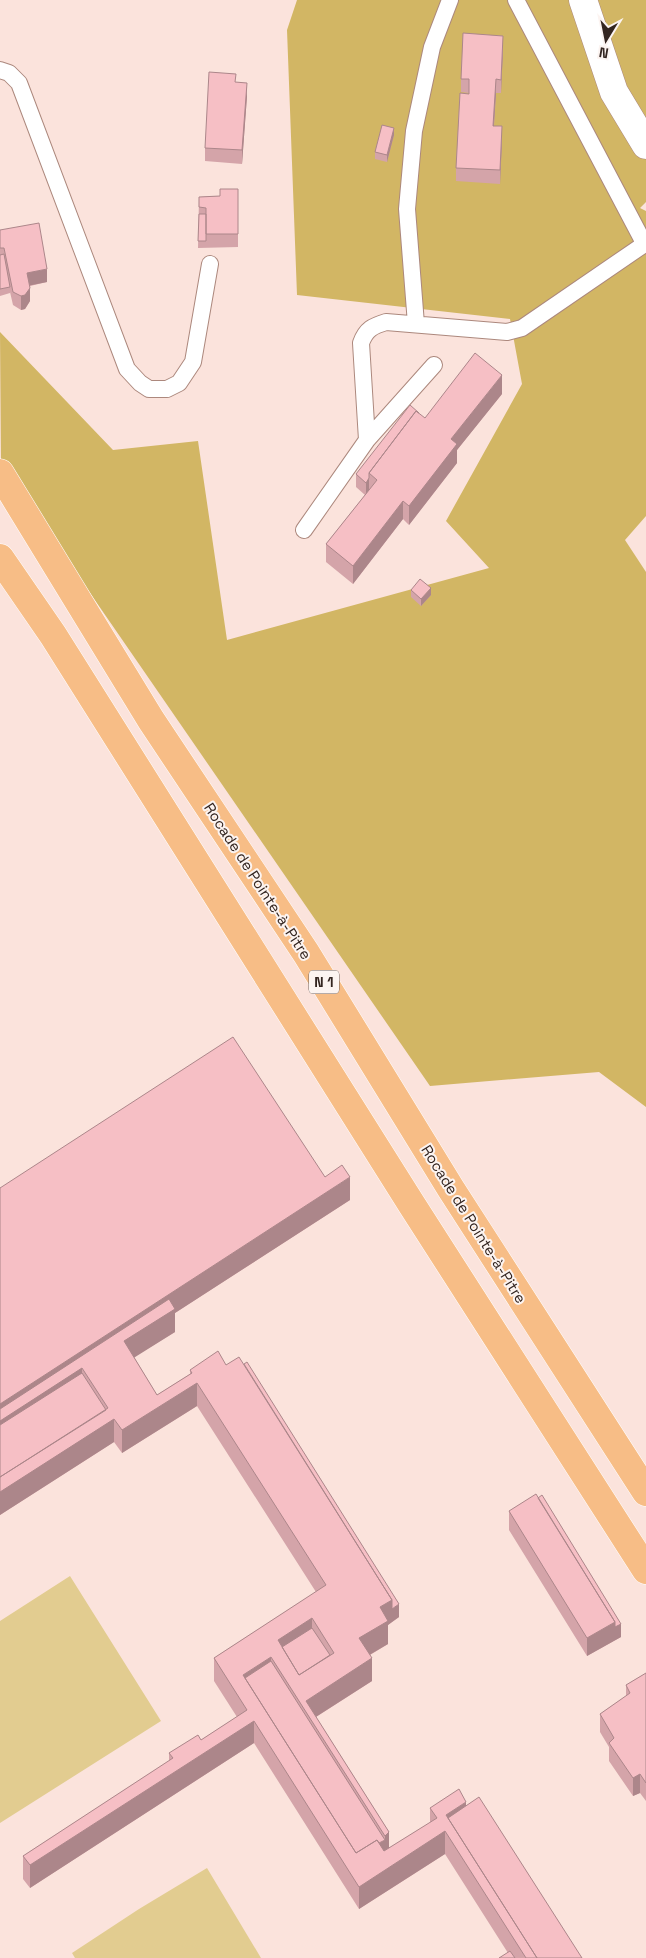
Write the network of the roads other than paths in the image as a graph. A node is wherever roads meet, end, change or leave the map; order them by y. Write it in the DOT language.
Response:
graph roads {
  1 [pos="450,0"];
  2 [pos="516,0"];
  3 [pos="583,0"];
  4 [pos="0,70"];
  5 [pos="646,146"];
  6 [pos="645,243"];
  7 [pos="210,264"];
  8 [pos="416,324"];
  9 [pos="434,365"];
  10 [pos="367,440"];
  11 [pos="0,472"];
  12 [pos="304,530"];
  13 [pos="0,558"];
  14 [pos="646,1492"];
  15 [pos="646,1570"];
  1 -- 8 [label="lane"];
  2 -- 6 [label="lane"];
  3 -- 5 [label="street"];
  4 -- 7 [label="lane"];
  6 -- 8 [label="lane"];
  8 -- 10 [label="lane"];
  9 -- 10 [label="lane"];
  10 -- 12 [label="lane"];
  11 -- 14 [label="highway, Rocade de Pointe-à-Pitre / N 1"];
  13 -- 15 [label="highway"];
}
